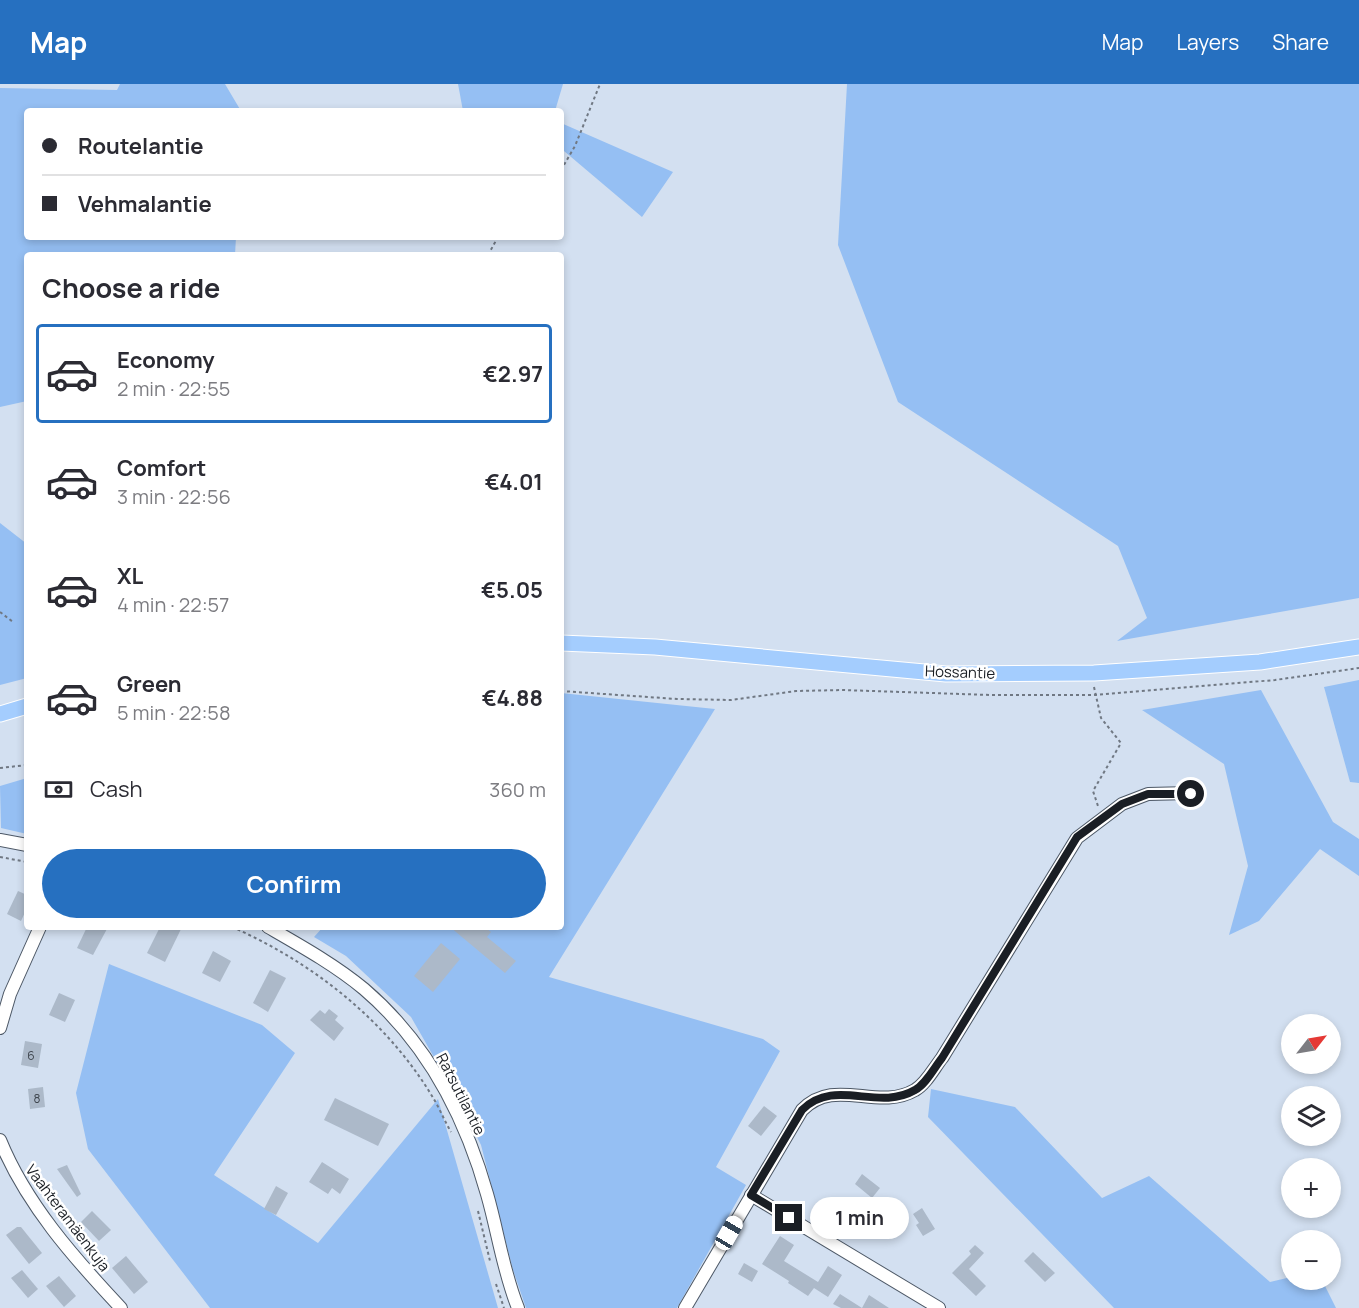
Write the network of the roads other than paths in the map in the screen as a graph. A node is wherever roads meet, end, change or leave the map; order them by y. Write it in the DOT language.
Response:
graph roads {
  1 [pos="564,644"];
  2 [pos="1359,647"];
  3 [pos="24,707"];
  4 [pos="0,714"];
  5 [pos="1191,794"];
  6 [pos="0,840"];
  7 [pos="24,844"];
  8 [pos="39,930"];
  9 [pos="273,930"];
  10 [pos="0,1028"];
  11 [pos="0,1140"];
  12 [pos="751,1195"];
  13 [pos="121,1308"];
  14 [pos="518,1308"];
  15 [pos="685,1308"];
  16 [pos="939,1308"];
  1 -- 2 [label="main road, Hossantie"];
  3 -- 4 [label="main road"];
  5 -- 12 [label="street"];
  6 -- 7 [label="street"];
  8 -- 10 [label="street"];
  9 -- 14 [label="street, Ratsutilantie"];
  11 -- 13 [label="street, Vaahteramäenkuja"];
  12 -- 15 [label="street"];
  12 -- 16 [label="street"];
}
